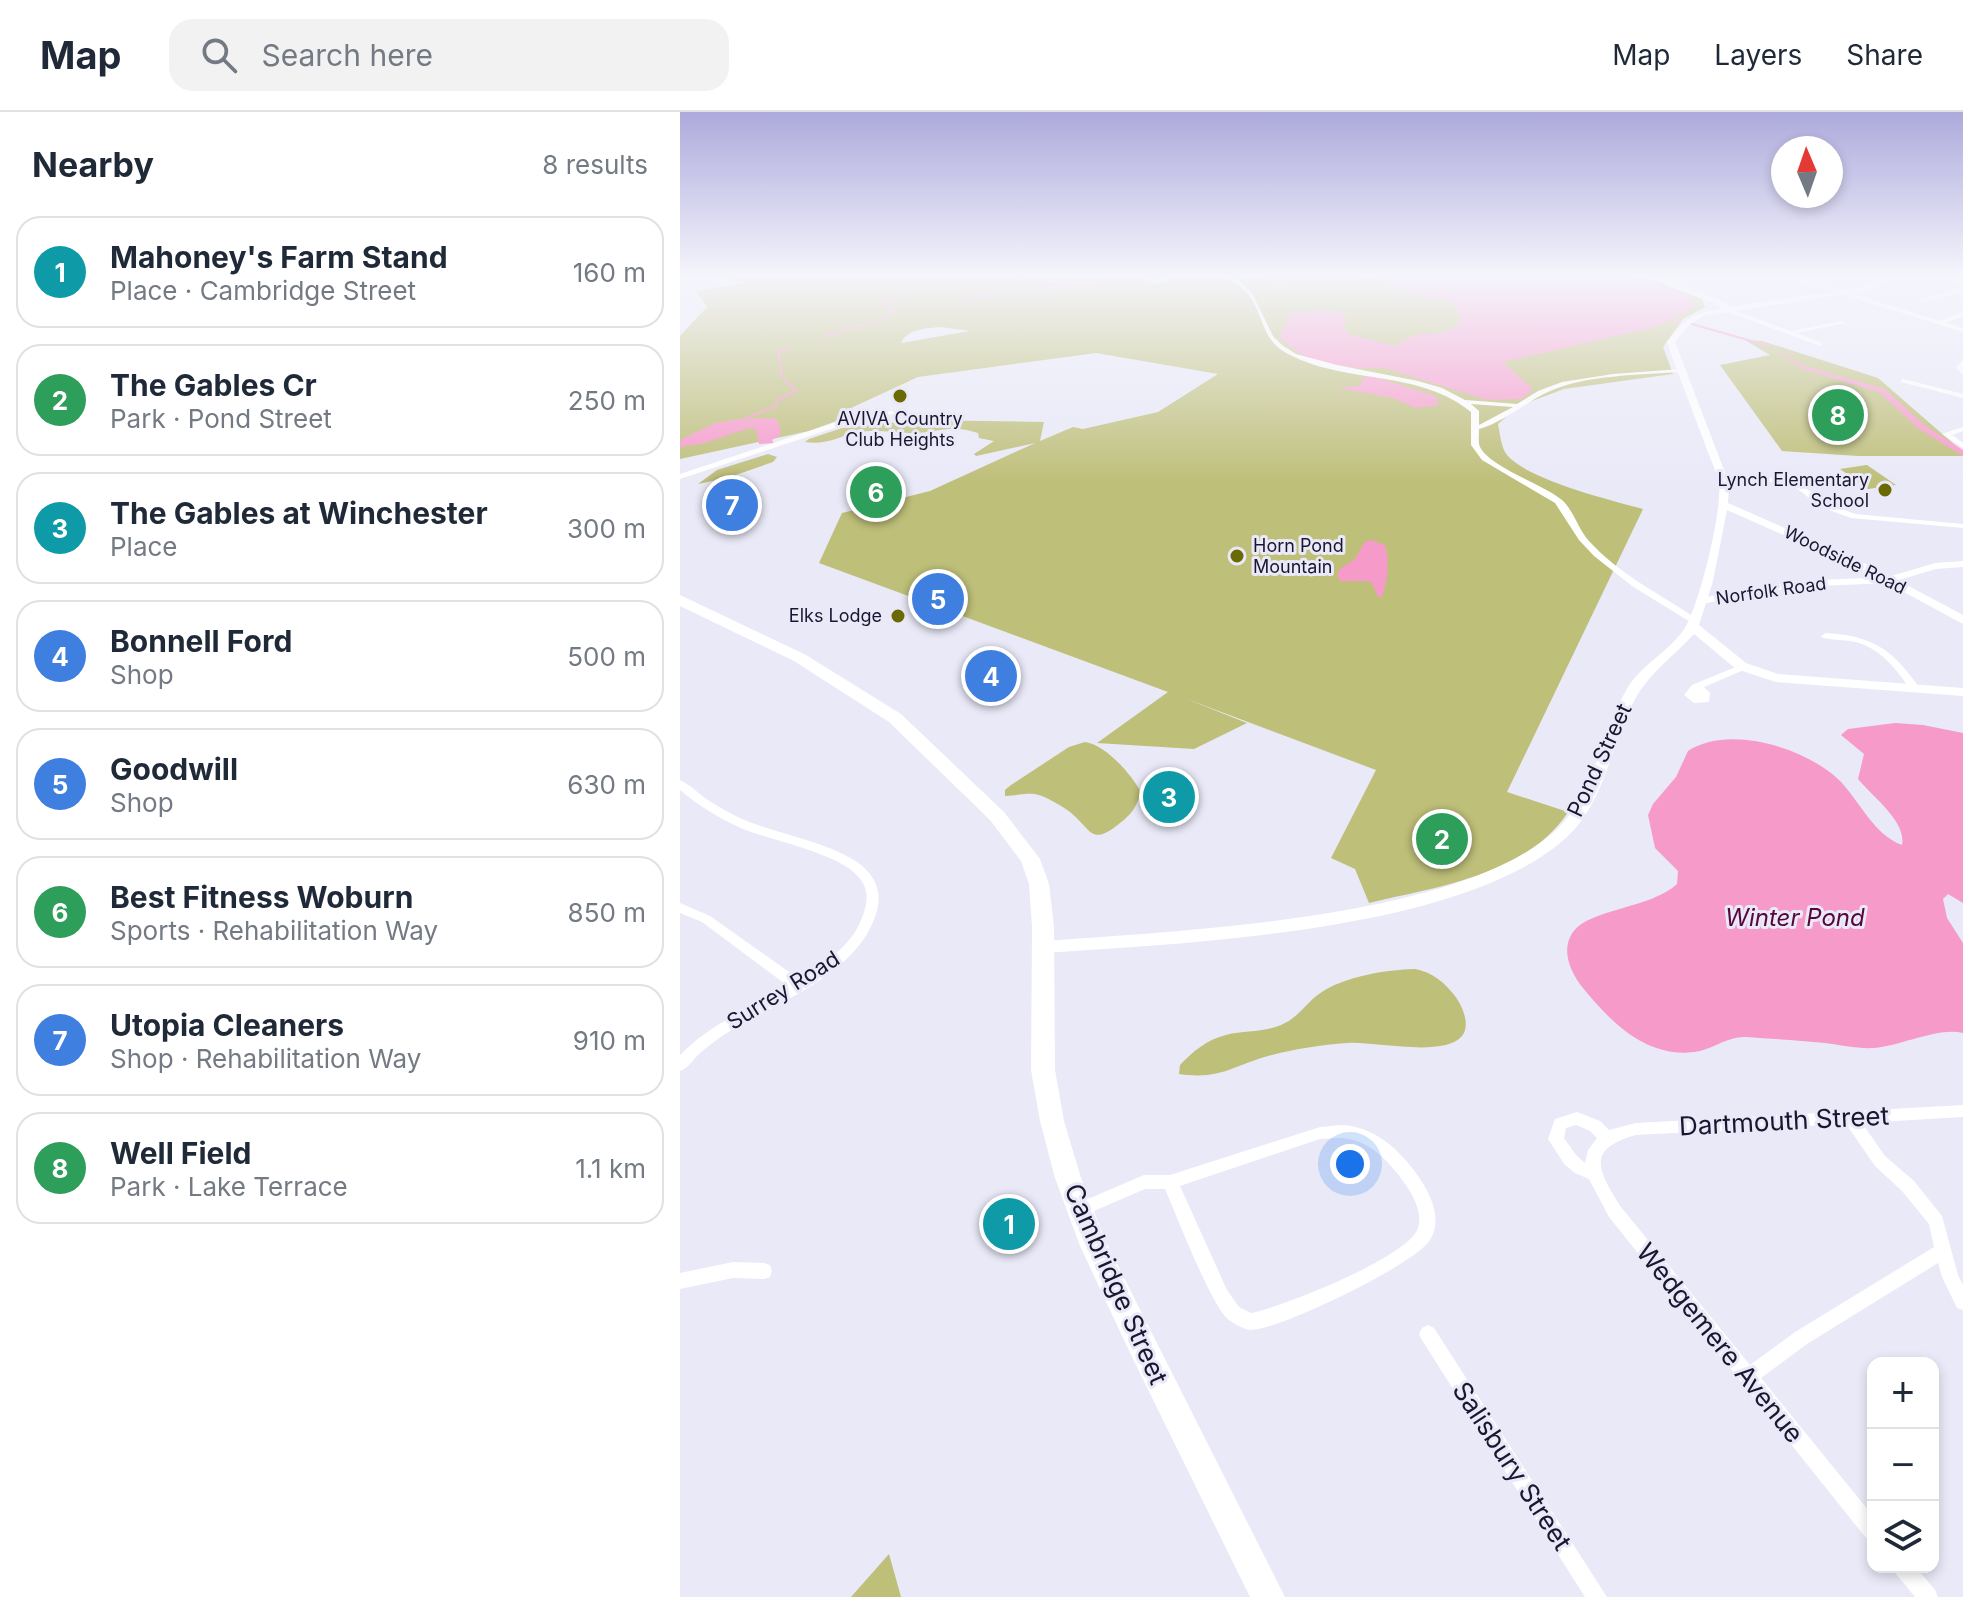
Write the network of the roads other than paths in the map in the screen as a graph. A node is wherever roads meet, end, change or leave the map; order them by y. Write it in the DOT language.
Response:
graph roads {
  1 [pos="1278,344"];
  2 [pos="1672,344"];
  3 [pos="1963,362"];
  4 [pos="1680,373"];
  5 [pos="1963,373"];
  6 [pos="1903,381"];
  7 [pos="1963,396"];
  8 [pos="1465,402"];
  9 [pos="1517,404"];
  10 [pos="892,413"];
  11 [pos="1475,428"];
  12 [pos="1963,429"];
  13 [pos="1963,446"];
  14 [pos="680,477"];
  15 [pos="1724,483"];
  16 [pos="1724,505"];
  17 [pos="1963,526"];
  18 [pos="1963,564"];
  19 [pos="1889,580"];
  20 [pos="681,598"];
  21 [pos="1701,601"];
  22 [pos="1963,620"];
  23 [pos="1691,622"];
  24 [pos="1826,636"];
  25 [pos="1743,667"];
  26 [pos="1696,687"];
  27 [pos="1914,687"];
  28 [pos="1963,692"];
  29 [pos="680,784"];
  30 [pos="680,908"];
  31 [pos="1044,947"];
  32 [pos="797,985"];
  33 [pos="680,1065"];
  34 [pos="1963,1111"];
  35 [pos="1850,1118"];
  36 [pos="1602,1141"];
  37 [pos="1592,1173"];
  38 [pos="1170,1182"];
  39 [pos="1080,1210"];
  40 [pos="1944,1250"];
  41 [pos="764,1271"];
  42 [pos="680,1281"];
  43 [pos="1963,1302"];
  44 [pos="1428,1334"];
  45 [pos="1748,1377"];
  46 [pos="1867,1524"];
  47 [pos="1908,1573"];
  48 [pos="1268,1597"];
  49 [pos="1597,1597"];
  50 [pos="1928,1597"];
  1 -- 8 [label="street"];
  2 -- 4 [label="street"];
  3 -- 5 [label="street"];
  4 -- 9 [label="street"];
  4 -- 15 [label="street, Pond Street"];
  6 -- 7 [label="street"];
  8 -- 9 [label="street"];
  8 -- 11 [label="street"];
  9 -- 11 [label="street"];
  10 -- 14 [label="street"];
  11 -- 23 [label="street"];
  12 -- 13 [label="street"];
  15 -- 16 [label="street, Pond Street"];
  15 -- 17 [label="street"];
  16 -- 19 [label="street, Woodside Road"];
  16 -- 21 [label="street, Pond Street"];
  18 -- 19 [label="street, Norfolk Road"];
  19 -- 21 [label="street, Norfolk Road"];
  19 -- 22 [label="street, Woodside Road"];
  20 -- 31 [label="main road, Cambridge Street"];
  21 -- 23 [label="street, Pond Street"];
  23 -- 25 [label="street"];
  23 -- 31 [label="street, Pond Street"];
  24 -- 27 [label="street"];
  25 -- 26 [label="street"];
  25 -- 27 [label="street"];
  27 -- 28 [label="street"];
  29 -- 32 [label="street, Surrey Road"];
  30 -- 32 [label="street"];
  31 -- 39 [label="main road, Cambridge Street"];
  32 -- 33 [label="street, Surrey Road"];
  34 -- 35 [label="street, Dartmouth Street"];
  35 -- 36 [label="street, Dartmouth Street"];
  35 -- 40 [label="street"];
  36 -- 37 [label="street"];
  36 -- 37 [label="street"];
  37 -- 45 [label="street, Wedgemere Avenue"];
  38 -- 38 [label="street"];
  38 -- 39 [label="street"];
  39 -- 48 [label="main road, Cambridge Street"];
  40 -- 43 [label="street"];
  40 -- 45 [label="street"];
  41 -- 42 [label="street"];
  44 -- 49 [label="street, Salisbury Street"];
  45 -- 46 [label="street, Wedgemere Avenue"];
  47 -- 50 [label="street"];
}
